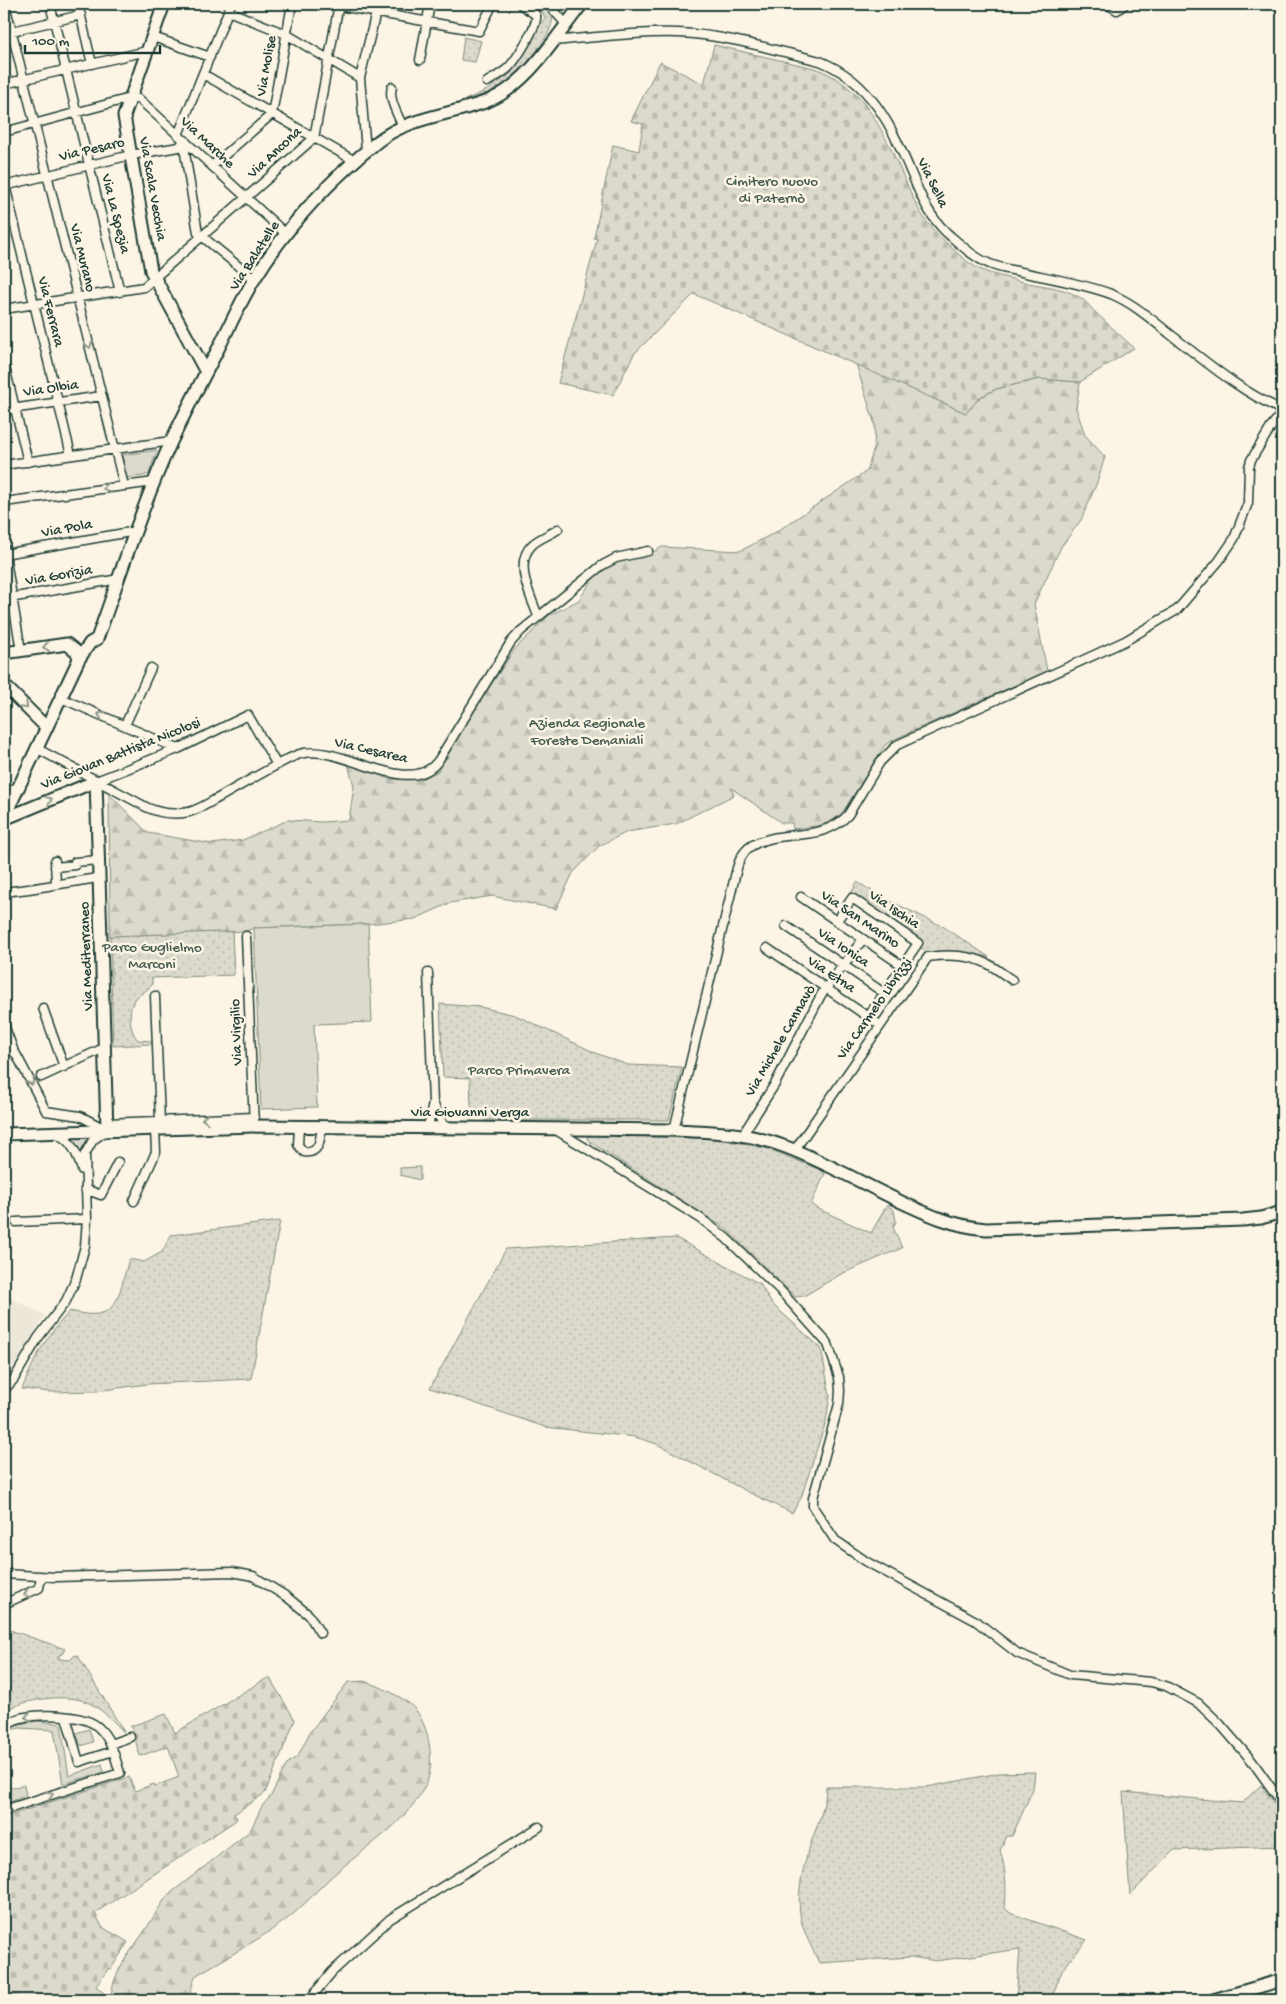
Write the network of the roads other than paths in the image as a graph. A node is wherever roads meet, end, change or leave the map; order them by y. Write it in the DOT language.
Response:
graph roads {
  1 [pos="5,4"];
  2 [pos="50,4"];
  3 [pos="78,4"];
  4 [pos="164,4"];
  5 [pos="292,4"];
  6 [pos="329,4"];
  7 [pos="378,4"];
  8 [pos="430,4"];
  9 [pos="493,4"];
  10 [pos="520,4"];
  11 [pos="548,4"];
  12 [pos="582,4"];
  13 [pos="1108,4"];
  14 [pos="1125,4"];
  15 [pos="338,5"];
  16 [pos="230,8"];
  17 [pos="376,12"];
  18 [pos="78,15"];
  19 [pos="54,21"];
  20 [pos="427,22"];
  21 [pos="566,24"];
  22 [pos="8,32"];
  23 [pos="286,34"];
  24 [pos="153,37"];
  25 [pos="552,41"];
  26 [pos="147,51"];
  27 [pos="210,57"];
  28 [pos="420,60"];
  29 [pos="328,61"];
  30 [pos="92,64"];
  31 [pos="66,70"];
  32 [pos="203,74"];
  33 [pos="360,78"];
  34 [pos="24,79"];
  35 [pos="487,82"];
  36 [pos="4,84"];
  37 [pos="392,87"];
  38 [pos="130,98"];
  39 [pos="76,113"];
  40 [pos="272,114"];
  41 [pos="34,124"];
  42 [pos="403,127"];
  43 [pos="4,132"];
  44 [pos="182,137"];
  45 [pos="314,138"];
  46 [pos="366,151"];
  47 [pos="131,155"];
  48 [pos="354,161"];
  49 [pos="89,165"];
  50 [pos="212,166"];
  51 [pos="47,175"];
  52 [pos="4,184"];
  53 [pos="247,198"];
  54 [pos="286,234"];
  55 [pos="202,237"];
  56 [pos="154,279"];
  57 [pos="254,279"];
  58 [pos="120,292"];
  59 [pos="78,298"];
  60 [pos="34,305"];
  61 [pos="4,309"];
  62 [pos="4,363"];
  63 [pos="206,372"];
  64 [pos="102,396"];
  65 [pos="58,402"];
  66 [pos="15,408"];
  67 [pos="4,410"];
  68 [pos="1282,412"];
  69 [pos="171,441"];
  70 [pos="114,446"];
  71 [pos="71,453"];
  72 [pos="27,459"];
  73 [pos="4,465"];
  74 [pos="154,482"];
  75 [pos="124,486"];
  76 [pos="4,502"];
  77 [pos="558,529"];
  78 [pos="136,531"];
  79 [pos="648,551"];
  80 [pos="4,552"];
  81 [pos="119,579"];
  82 [pos="8,599"];
  83 [pos="538,616"];
  84 [pos="90,643"];
  85 [pos="67,644"];
  86 [pos="21,648"];
  87 [pos="4,654"];
  88 [pos="79,659"];
  89 [pos="151,668"];
  90 [pos="4,685"];
  91 [pos="64,699"];
  92 [pos="125,725"];
  93 [pos="44,732"];
  94 [pos="36,748"];
  95 [pos="178,748"];
  96 [pos="277,765"];
  97 [pos="96,781"];
  98 [pos="18,787"];
  99 [pos="4,792"];
  100 [pos="4,818"];
  101 [pos="99,860"];
  102 [pos="99,878"];
  103 [pos="56,884"];
  104 [pos="4,892"];
  105 [pos="801,897"];
  106 [pos="837,921"];
  107 [pos="786,926"];
  108 [pos="246,936"];
  109 [pos="863,939"];
  110 [pos="767,948"];
  111 [pos="844,965"];
  112 [pos="903,966"];
  113 [pos="428,973"];
  114 [pos="1012,980"];
  115 [pos="827,989"];
  116 [pos="884,993"];
  117 [pos="156,996"];
  118 [pos="43,1008"];
  119 [pos="868,1017"];
  120 [pos="4,1025"];
  121 [pos="880,1025"];
  122 [pos="4,1043"];
  123 [pos="104,1048"];
  124 [pos="16,1054"];
  125 [pos="64,1067"];
  126 [pos="41,1077"];
  127 [pos="433,1103"];
  128 [pos="254,1121"];
  129 [pos="158,1125"];
  130 [pos="299,1126"];
  131 [pos="322,1126"];
  132 [pos="107,1127"];
  133 [pos="428,1127"];
  134 [pos="444,1127"];
  135 [pos="553,1128"];
  136 [pos="674,1130"];
  137 [pos="54,1133"];
  138 [pos="4,1134"];
  139 [pos="743,1134"];
  140 [pos="794,1151"];
  141 [pos="118,1162"];
  142 [pos="84,1177"];
  143 [pos="85,1189"];
  144 [pos="134,1201"];
  145 [pos="1282,1214"];
  146 [pos="87,1219"];
  147 [pos="16,1222"];
  148 [pos="14,1379"];
  149 [pos="4,1382"];
  150 [pos="4,1390"];
  151 [pos="4,1574"];
  152 [pos="41,1577"];
  153 [pos="4,1604"];
  154 [pos="320,1633"];
  155 [pos="66,1717"];
  156 [pos="4,1726"];
  157 [pos="130,1737"];
  158 [pos="112,1748"];
  159 [pos="1282,1803"];
  160 [pos="4,1810"];
  161 [pos="539,1827"];
  162 [pos="1282,1980"];
  163 [pos="309,2000"];
  164 [pos="1213,2000"];
  1 -- 22 [label="street, Via Murano"];
  2 -- 19 [label="street, Via La Spezia"];
  3 -- 18 [label="street"];
  4 -- 24 [label="street, Via Scala Vecchia"];
  5 -- 23 [label="street, Via Molise"];
  6 -- 15 [label="street"];
  7 -- 17 [label="street"];
  8 -- 20 [label="street"];
  9 -- 20 [label="street"];
  10 -- 35 [label="street"];
  11 -- 21 [label="street"];
  12 -- 21 [label="street, Via Balatelle"];
  13 -- 14 [label="street"];
  15 -- 17 [label="street"];
  15 -- 29 [label="street, Via Ancona"];
  16 -- 23 [label="street"];
  16 -- 27 [label="street"];
  17 -- 20 [label="street"];
  17 -- 33 [label="street"];
  18 -- 19 [label="street"];
  18 -- 30 [label="street"];
  19 -- 22 [label="street"];
  19 -- 31 [label="street, Via La Spezia"];
  20 -- 28 [label="street"];
  21 -- 25 [label="street, Via Balatelle"];
  22 -- 34 [label="street, Via Murano"];
  23 -- 29 [label="street"];
  23 -- 40 [label="street, Via Molise"];
  24 -- 26 [label="street, Via Scala Vecchia"];
  24 -- 27 [label="street"];
  25 -- 42 [label="street, Via Balatelle"];
  25 -- 68 [label="street, Via Sella"];
  26 -- 30 [label="street"];
  26 -- 38 [label="street, Via Scala Vecchia"];
  27 -- 32 [label="street"];
  29 -- 33 [label="street"];
  29 -- 45 [label="street, Via Ancona"];
  30 -- 31 [label="street"];
  31 -- 34 [label="street"];
  31 -- 39 [label="street, Via La Spezia"];
  32 -- 40 [label="street"];
  32 -- 44 [label="street"];
  33 -- 46 [label="street"];
  34 -- 36 [label="street"];
  34 -- 41 [label="street, Via Murano"];
  37 -- 42 [label="street"];
  38 -- 39 [label="street"];
  38 -- 44 [label="street, Via Marche"];
  38 -- 47 [label="street, Via Scala Vecchia"];
  39 -- 41 [label="street"];
  39 -- 49 [label="street, Via La Spezia"];
  40 -- 45 [label="street"];
  40 -- 50 [label="street, Via Molise"];
  41 -- 43 [label="street"];
  41 -- 51 [label="street, Via Murano"];
  42 -- 46 [label="street, Via Balatelle"];
  44 -- 47 [label="street, Via Pesaro"];
  44 -- 50 [label="street, Via Marche"];
  44 -- 55 [label="street"];
  45 -- 48 [label="street"];
  45 -- 53 [label="street, Via Ancona"];
  46 -- 48 [label="street, Via Balatelle"];
  47 -- 49 [label="street, Via Pesaro"];
  47 -- 56 [label="street, Via Scala Vecchia"];
  48 -- 54 [label="street, Via Balatelle"];
  49 -- 51 [label="street, Via Pesaro"];
  49 -- 58 [label="street, Via La Spezia"];
  50 -- 53 [label="street, Via Marche"];
  51 -- 52 [label="street, Via Pesaro"];
  51 -- 59 [label="street, Via Murano"];
  52 -- 60 [label="street, Via Ferrara"];
  53 -- 54 [label="street, Via Marche"];
  53 -- 55 [label="street, Via Ancona"];
  54 -- 57 [label="street, Via Balatelle"];
  55 -- 56 [label="street, Via Ancona"];
  55 -- 57 [label="street"];
  56 -- 58 [label="street, Via Ancona"];
  56 -- 63 [label="street, Via Scala Vecchia"];
  57 -- 63 [label="street, Via Balatelle"];
  58 -- 59 [label="street, Via Ancona"];
  59 -- 60 [label="street, Via Ancona"];
  59 -- 64 [label="street, Via Murano, one-way"];
  60 -- 61 [label="street, Via Ancona"];
  60 -- 65 [label="street, Via Ferrara"];
  62 -- 66 [label="street"];
  63 -- 69 [label="street, Via Balatelle"];
  64 -- 65 [label="street, Via Olbia"];
  64 -- 70 [label="street, Via Murano"];
  65 -- 66 [label="street, Via Olbia"];
  65 -- 71 [label="street, Via Ferrara"];
  66 -- 67 [label="street, Via Olbia"];
  66 -- 72 [label="street"];
  68 -- 136 [label="street"];
  69 -- 70 [label="street"];
  69 -- 74 [label="street, Via Balatelle"];
  70 -- 71 [label="street"];
  70 -- 75 [label="street, Via Murano"];
  71 -- 72 [label="street"];
  72 -- 73 [label="street"];
  74 -- 75 [label="street"];
  74 -- 78 [label="street, Via Balatelle"];
  75 -- 76 [label="street, one-way"];
  77 -- 83 [label="street"];
  78 -- 80 [label="street, Via Pola"];
  78 -- 81 [label="street, Via Balatelle"];
  79 -- 83 [label="street, Via Cesarea"];
  80 -- 82 [label="street"];
  81 -- 82 [label="street, Via Gorizia"];
  81 -- 84 [label="street, Via Balatelle"];
  82 -- 86 [label="street"];
  83 -- 96 [label="street, Via Cesarea"];
  84 -- 85 [label="street"];
  84 -- 88 [label="street, Via Balatelle"];
  85 -- 86 [label="street, one-way"];
  85 -- 88 [label="street"];
  86 -- 87 [label="street"];
  88 -- 91 [label="street, Via Balatelle"];
  89 -- 92 [label="street"];
  90 -- 93 [label="street, one-way"];
  92 -- 91 [label="street, one-way"];
  91 -- 93 [label="street, Via Balatelle"];
  92 -- 95 [label="street"];
  93 -- 94 [label="street, Via Balatelle"];
  94 -- 97 [label="street, Via Cesarea"];
  94 -- 98 [label="street, Via Balatelle"];
  95 -- 96 [label="street, Via Giovan Battista Nicolosi"];
  95 -- 97 [label="street, Via Giovan Battista Nicolosi"];
  96 -- 97 [label="street, Via Cesarea"];
  100 -- 97 [label="street, Via Giovan Battista Nicolosi, one-way"];
  97 -- 101 [label="street, Via Mediterraneo"];
  98 -- 99 [label="street"];
  98 -- 100 [label="street, Via Balatelle"];
  101 -- 102 [label="street, Via Mediterraneo"];
  101 -- 103 [label="street"];
  102 -- 103 [label="street"];
  102 -- 123 [label="street, Via Mediterraneo"];
  103 -- 104 [label="street"];
  105 -- 106 [label="street, Via San Marino"];
  106 -- 109 [label="street, Via San Marino"];
  106 -- 112 [label="street, Via Ischia"];
  107 -- 111 [label="street, Via Ionica"];
  108 -- 128 [label="street, Via Virgilio"];
  109 -- 111 [label="street, Via Michele Cannavò"];
  109 -- 112 [label="street, Via San Marino"];
  110 -- 115 [label="street, Via Etna"];
  111 -- 115 [label="street, Via Michele Cannavò"];
  111 -- 116 [label="street, Via Ionica"];
  112 -- 116 [label="street"];
  113 -- 127 [label="street"];
  114 -- 121 [label="street, Via Carmelo Librizzi"];
  115 -- 119 [label="street, Via Etna"];
  115 -- 139 [label="street, Via Michele Cannavò"];
  116 -- 119 [label="street"];
  117 -- 129 [label="street"];
  118 -- 125 [label="street"];
  119 -- 121 [label="street, Via Etna"];
  120 -- 124 [label="street"];
  121 -- 140 [label="street, Via Carmelo Librizzi"];
  122 -- 124 [label="street"];
  123 -- 125 [label="street"];
  123 -- 132 [label="street, Via Mediterraneo"];
  124 -- 132 [label="street, one-way"];
  125 -- 126 [label="street"];
  127 -- 133 [label="street"];
  127 -- 134 [label="street"];
  128 -- 129 [label="street, Via Giovanni Verga"];
  128 -- 130 [label="street, Via Giovanni Verga"];
  129 -- 132 [label="street, Via Giovanni Verga"];
  129 -- 144 [label="street"];
  130 -- 131 [label="street, Via Giovanni Verga"];
  130 -- 131 [label="street"];
  131 -- 133 [label="street, Via Giovanni Verga"];
  132 -- 137 [label="street, Via Giovanni Verga"];
  132 -- 142 [label="street"];
  133 -- 134 [label="street, Via Giovanni Verga"];
  134 -- 135 [label="street, Via Giovanni Verga"];
  135 -- 136 [label="street, Via Giovanni Verga"];
  135 -- 159 [label="street"];
  136 -- 139 [label="street, Via Giovanni Verga"];
  137 -- 138 [label="street, Via Giovanni Verga"];
  137 -- 142 [label="street"];
  139 -- 140 [label="street, Via Giovanni Verga"];
  140 -- 145 [label="street, Via Giovanni Verga"];
  141 -- 143 [label="street"];
  142 -- 143 [label="street"];
  143 -- 146 [label="street"];
  146 -- 147 [label="street"];
  146 -- 148 [label="street"];
  148 -- 149 [label="street"];
  148 -- 150 [label="street"];
  151 -- 152 [label="street"];
  152 -- 153 [label="street, one-way"];
  152 -- 154 [label="street"];
  155 -- 156 [label="street, one-way"];
  155 -- 158 [label="street"];
  155 -- 158 [label="street"];
  157 -- 158 [label="street"];
  160 -- 158 [label="street, one-way"];
  161 -- 163 [label="street"];
  162 -- 164 [label="street"];
}
